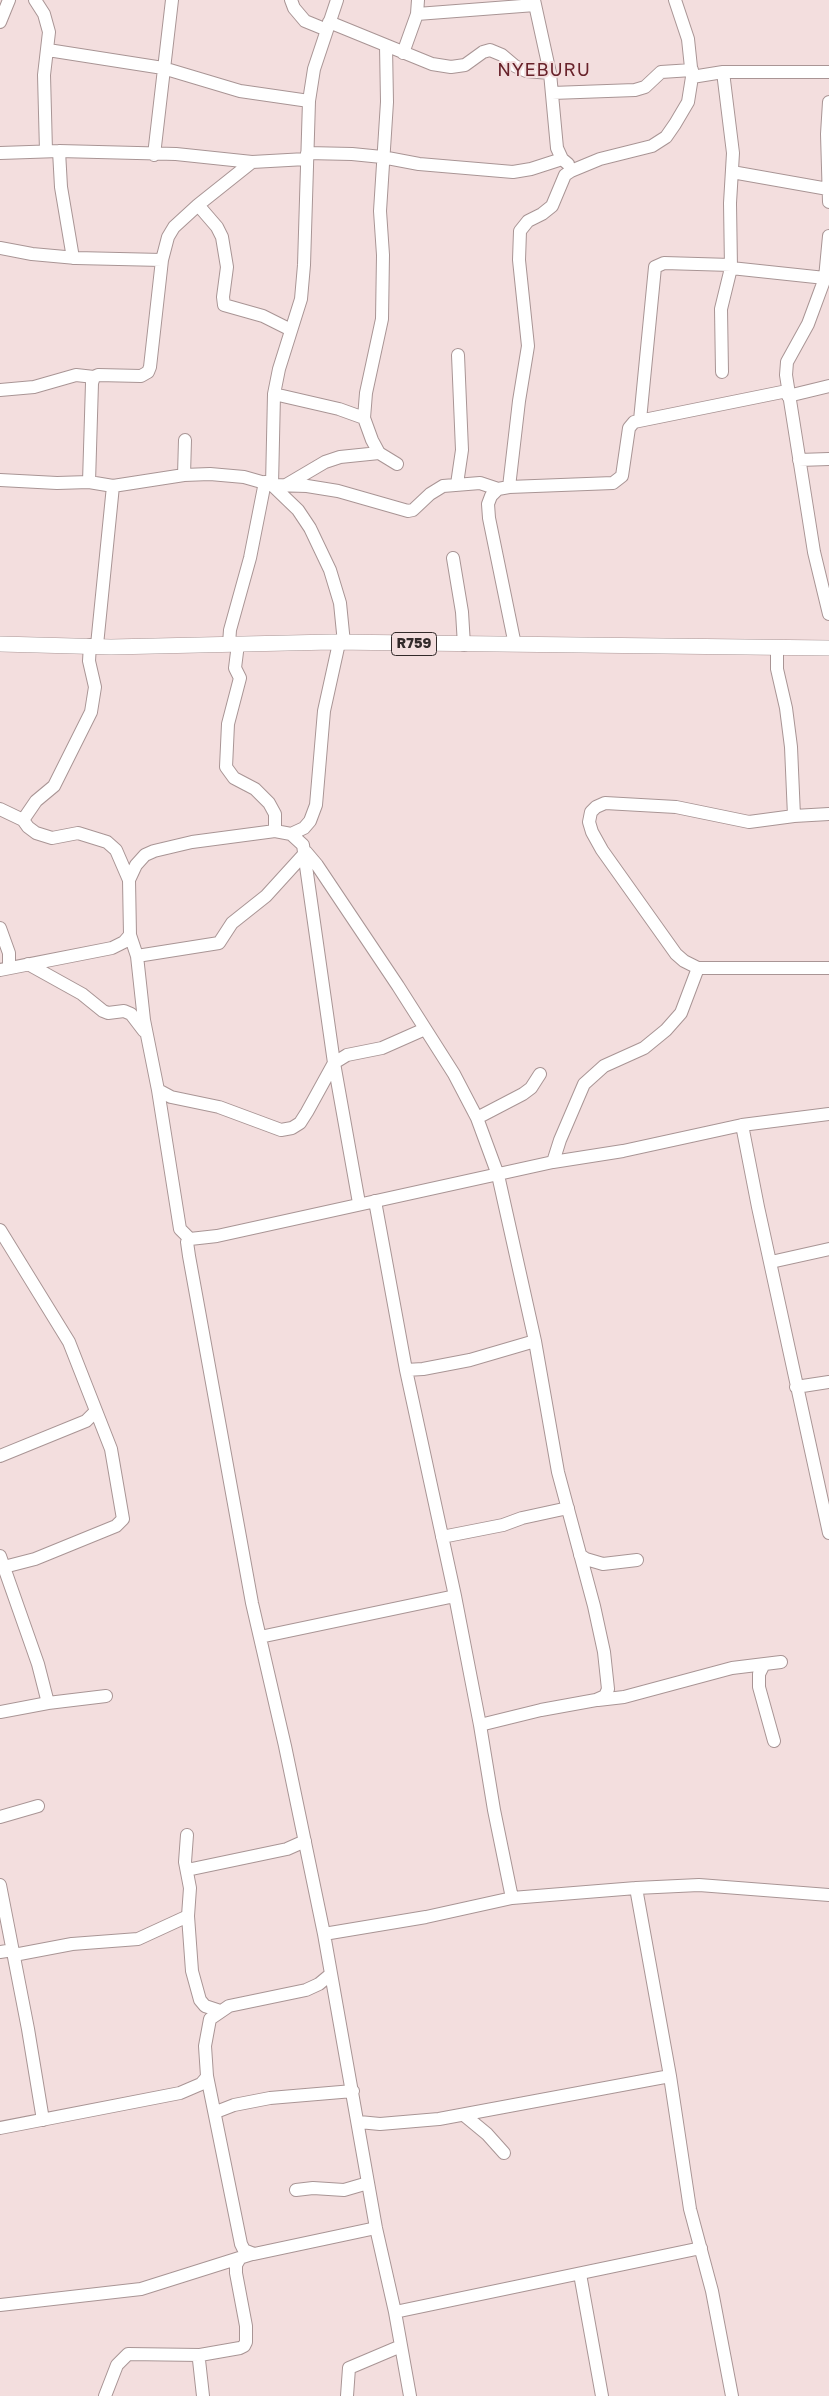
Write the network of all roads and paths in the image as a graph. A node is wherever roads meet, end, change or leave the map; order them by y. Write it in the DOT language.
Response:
graph roads {
  1 [pos="9,0"];
  2 [pos="35,0"];
  3 [pos="172,0"];
  4 [pos="291,0"];
  5 [pos="337,0"];
  6 [pos="418,0"];
  7 [pos="676,0"];
  8 [pos="534,3"];
  9 [pos="417,14"];
  10 [pos="0,22"];
  11 [pos="328,26"];
  12 [pos="386,46"];
  13 [pos="48,50"];
  14 [pos="403,53"];
  15 [pos="163,68"];
  16 [pos="723,72"];
  17 [pos="829,72"];
  18 [pos="550,73"];
  19 [pos="692,73"];
  20 [pos="552,93"];
  21 [pos="309,101"];
  22 [pos="829,102"];
  23 [pos="828,134"];
  24 [pos="53,151"];
  25 [pos="0,153"];
  26 [pos="154,155"];
  27 [pos="306,156"];
  28 [pos="382,157"];
  29 [pos="562,159"];
  30 [pos="252,162"];
  31 [pos="580,166"];
  32 [pos="732,172"];
  33 [pos="828,189"];
  34 [pos="829,202"];
  35 [pos="198,205"];
  36 [pos="829,236"];
  37 [pos="0,248"];
  38 [pos="73,258"];
  39 [pos="162,260"];
  40 [pos="731,266"];
  41 [pos="825,278"];
  42 [pos="823,304"];
  43 [pos="291,330"];
  44 [pos="458,355"];
  45 [pos="722,372"];
  46 [pos="94,377"];
  47 [pos="829,386"];
  48 [pos="0,390"];
  49 [pos="274,394"];
  50 [pos="787,394"];
  51 [pos="364,418"];
  52 [pos="640,420"];
  53 [pos="185,440"];
  54 [pos="379,453"];
  55 [pos="829,459"];
  56 [pos="799,460"];
  57 [pos="397,464"];
  58 [pos="184,475"];
  59 [pos="0,480"];
  60 [pos="89,482"];
  61 [pos="268,483"];
  62 [pos="457,484"];
  63 [pos="286,485"];
  64 [pos="113,486"];
  65 [pos="503,488"];
  66 [pos="453,558"];
  67 [pos="829,614"];
  68 [pos="342,643"];
  69 [pos="0,644"];
  70 [pos="233,644"];
  71 [pos="94,645"];
  72 [pos="464,645"];
  73 [pos="515,645"];
  74 [pos="778,647"];
  75 [pos="829,648"];
  76 [pos="0,808"];
  77 [pos="829,814"];
  78 [pos="794,816"];
  79 [pos="22,820"];
  80 [pos="276,831"];
  81 [pos="291,834"];
  82 [pos="306,852"];
  83 [pos="129,880"];
  84 [pos="0,928"];
  85 [pos="130,935"];
  86 [pos="136,956"];
  87 [pos="28,964"];
  88 [pos="698,968"];
  89 [pos="829,968"];
  90 [pos="4,969"];
  91 [pos="425,1029"];
  92 [pos="146,1036"];
  93 [pos="334,1063"];
  94 [pos="540,1074"];
  95 [pos="158,1090"];
  96 [pos="829,1114"];
  97 [pos="477,1118"];
  98 [pos="742,1125"];
  99 [pos="553,1162"];
  100 [pos="498,1176"];
  101 [pos="375,1201"];
  102 [pos="359,1203"];
  103 [pos="0,1230"];
  104 [pos="190,1239"];
  105 [pos="829,1249"];
  106 [pos="770,1262"];
  107 [pos="535,1341"];
  108 [pos="406,1370"];
  109 [pos="829,1382"];
  110 [pos="796,1387"];
  111 [pos="96,1411"];
  112 [pos="0,1456"];
  113 [pos="568,1508"];
  114 [pos="829,1533"];
  115 [pos="442,1537"];
  116 [pos="580,1555"];
  117 [pos="637,1560"];
  118 [pos="2,1561"];
  119 [pos="4,1583"];
  120 [pos="456,1596"];
  121 [pos="260,1638"];
  122 [pos="781,1662"];
  123 [pos="764,1664"];
  124 [pos="106,1696"];
  125 [pos="596,1700"];
  126 [pos="48,1702"];
  127 [pos="0,1712"];
  128 [pos="480,1726"];
  129 [pos="774,1742"];
  130 [pos="38,1806"];
  131 [pos="0,1817"];
  132 [pos="187,1836"];
  133 [pos="305,1841"];
  134 [pos="187,1870"];
  135 [pos="0,1885"];
  136 [pos="636,1888"];
  137 [pos="829,1895"];
  138 [pos="512,1898"];
  139 [pos="2,1901"];
  140 [pos="188,1916"];
  141 [pos="324,1934"];
  142 [pos="9,1952"];
  143 [pos="331,1974"];
  144 [pos="220,2011"];
  145 [pos="670,2076"];
  146 [pos="207,2077"];
  147 [pos="192,2088"];
  148 [pos="353,2091"];
  149 [pos="215,2107"];
  150 [pos="464,2115"];
  151 [pos="43,2120"];
  152 [pos="359,2122"];
  153 [pos="0,2128"];
  154 [pos="504,2153"];
  155 [pos="368,2183"];
  156 [pos="296,2190"];
  157 [pos="376,2228"];
  158 [pos="701,2248"];
  159 [pos="246,2256"];
  160 [pos="580,2274"];
  161 [pos="0,2305"];
  162 [pos="395,2312"];
  163 [pos="401,2346"];
  164 [pos="200,2355"];
  165 [pos="104,2396"];
  166 [pos="203,2396"];
  167 [pos="347,2396"];
  168 [pos="410,2396"];
  169 [pos="602,2396"];
  170 [pos="732,2396"];
  1 -- 10 [label="street"];
  2 -- 13 [label="street"];
  3 -- 15 [label="street"];
  4 -- 11 [label="street"];
  5 -- 11 [label="street"];
  6 -- 9 [label="street"];
  7 -- 19 [label="street"];
  8 -- 9 [label="street"];
  8 -- 18 [label="street"];
  9 -- 14 [label="street"];
  11 -- 12 [label="street"];
  11 -- 21 [label="street"];
  12 -- 14 [label="street"];
  12 -- 28 [label="street"];
  13 -- 15 [label="street"];
  13 -- 24 [label="street"];
  14 -- 18 [label="street"];
  15 -- 21 [label="street"];
  15 -- 26 [label="street"];
  16 -- 17 [label="street"];
  16 -- 19 [label="street"];
  16 -- 32 [label="street"];
  18 -- 20 [label="street"];
  19 -- 20 [label="street"];
  19 -- 31 [label="street"];
  20 -- 29 [label="street"];
  21 -- 27 [label="street"];
  22 -- 23 [label="street"];
  23 -- 33 [label="street"];
  24 -- 25 [label="street"];
  24 -- 26 [label="street"];
  24 -- 38 [label="street"];
  26 -- 30 [label="street"];
  27 -- 28 [label="street"];
  27 -- 30 [label="street"];
  27 -- 43 [label="street"];
  28 -- 29 [label="street"];
  28 -- 51 [label="street"];
  29 -- 31 [label="street"];
  30 -- 35 [label="street"];
  31 -- 65 [label="street"];
  32 -- 33 [label="street"];
  32 -- 40 [label="street"];
  33 -- 34 [label="street"];
  35 -- 39 [label="street"];
  35 -- 43 [label="street"];
  36 -- 41 [label="street"];
  37 -- 38 [label="street"];
  38 -- 39 [label="street"];
  39 -- 46 [label="street"];
  40 -- 41 [label="street"];
  40 -- 45 [label="street"];
  40 -- 52 [label="street"];
  41 -- 42 [label="street"];
  42 -- 50 [label="street"];
  43 -- 49 [label="street"];
  44 -- 62 [label="street"];
  46 -- 48 [label="street"];
  46 -- 60 [label="street"];
  47 -- 50 [label="street"];
  49 -- 51 [label="street"];
  49 -- 61 [label="street"];
  50 -- 52 [label="street"];
  50 -- 56 [label="street"];
  51 -- 54 [label="street"];
  52 -- 65 [label="street"];
  53 -- 58 [label="street"];
  54 -- 57 [label="street"];
  54 -- 63 [label="street"];
  55 -- 56 [label="street"];
  56 -- 67 [label="street"];
  58 -- 61 [label="street"];
  58 -- 64 [label="street"];
  59 -- 60 [label="street"];
  60 -- 64 [label="street"];
  61 -- 63 [label="street"];
  61 -- 68 [label="street"];
  61 -- 70 [label="street"];
  62 -- 63 [label="street"];
  62 -- 65 [label="street"];
  64 -- 71 [label="street"];
  65 -- 73 [label="street"];
  66 -- 72 [label="street"];
  68 -- 70 [label="main road, R759"];
  68 -- 72 [label="main road, R759"];
  68 -- 81 [label="street"];
  69 -- 71 [label="main road, R759"];
  70 -- 71 [label="main road, R759"];
  70 -- 80 [label="street"];
  71 -- 79 [label="street"];
  72 -- 73 [label="main road, R759"];
  73 -- 74 [label="main road, R759"];
  74 -- 75 [label="main road, R759"];
  74 -- 78 [label="street"];
  76 -- 79 [label="street"];
  77 -- 78 [label="street"];
  78 -- 88 [label="street"];
  79 -- 83 [label="street"];
  80 -- 81 [label="street"];
  80 -- 83 [label="street"];
  81 -- 82 [label="street"];
  82 -- 86 [label="street"];
  82 -- 91 [label="street"];
  82 -- 93 [label="street"];
  83 -- 85 [label="street"];
  84 -- 90 [label="street"];
  85 -- 86 [label="street"];
  85 -- 87 [label="street"];
  86 -- 92 [label="street"];
  87 -- 90 [label="street"];
  87 -- 92 [label="street"];
  88 -- 89 [label="street"];
  88 -- 99 [label="street"];
  91 -- 93 [label="street"];
  91 -- 97 [label="street"];
  92 -- 95 [label="street"];
  93 -- 95 [label="street"];
  93 -- 102 [label="street"];
  94 -- 97 [label="street"];
  95 -- 104 [label="street"];
  96 -- 98 [label="street"];
  97 -- 100 [label="street"];
  98 -- 99 [label="street"];
  98 -- 106 [label="street"];
  99 -- 100 [label="street"];
  100 -- 101 [label="street"];
  100 -- 107 [label="street"];
  101 -- 102 [label="street"];
  101 -- 108 [label="street"];
  102 -- 104 [label="street"];
  103 -- 111 [label="street"];
  104 -- 121 [label="street"];
  105 -- 106 [label="street"];
  106 -- 110 [label="street"];
  107 -- 108 [label="street"];
  107 -- 113 [label="street"];
  108 -- 115 [label="street"];
  109 -- 110 [label="street"];
  110 -- 114 [label="street"];
  111 -- 112 [label="street"];
  111 -- 118 [label="street"];
  113 -- 115 [label="street"];
  113 -- 116 [label="street"];
  115 -- 120 [label="street"];
  116 -- 117 [label="street"];
  116 -- 125 [label="street"];
  118 -- 119 [label="street"];
  119 -- 126 [label="street"];
  120 -- 121 [label="street"];
  120 -- 128 [label="street"];
  121 -- 133 [label="street"];
  122 -- 123 [label="street"];
  123 -- 125 [label="street"];
  123 -- 129 [label="street"];
  124 -- 126 [label="street"];
  125 -- 128 [label="street"];
  126 -- 127 [label="street"];
  128 -- 138 [label="street"];
  130 -- 131 [label="street"];
  132 -- 134 [label="street"];
  133 -- 134 [label="street"];
  133 -- 141 [label="street"];
  134 -- 140 [label="street"];
  135 -- 139 [label="street"];
  136 -- 137 [label="street"];
  136 -- 138 [label="street"];
  136 -- 145 [label="street"];
  138 -- 141 [label="street"];
  139 -- 142 [label="street"];
  140 -- 142 [label="street"];
  140 -- 144 [label="street"];
  141 -- 143 [label="street"];
  142 -- 151 [label="street"];
  143 -- 144 [label="street"];
  143 -- 148 [label="street"];
  144 -- 146 [label="street"];
  145 -- 150 [label="street"];
  145 -- 158 [label="street"];
  146 -- 147 [label="street"];
  146 -- 149 [label="street"];
  147 -- 149 [label="street"];
  147 -- 151 [label="street"];
  148 -- 149 [label="street"];
  148 -- 152 [label="street"];
  149 -- 159 [label="street"];
  150 -- 152 [label="street"];
  150 -- 154 [label="street"];
  151 -- 153 [label="street"];
  152 -- 155 [label="street"];
  155 -- 156 [label="street"];
  155 -- 157 [label="street"];
  157 -- 159 [label="street"];
  157 -- 162 [label="street"];
  158 -- 160 [label="street"];
  158 -- 170 [label="street"];
  159 -- 161 [label="street"];
  159 -- 164 [label="street"];
  160 -- 162 [label="street"];
  160 -- 169 [label="street"];
  162 -- 163 [label="street"];
  163 -- 167 [label="street"];
  163 -- 168 [label="street"];
  164 -- 165 [label="street"];
  164 -- 166 [label="street"];
}
